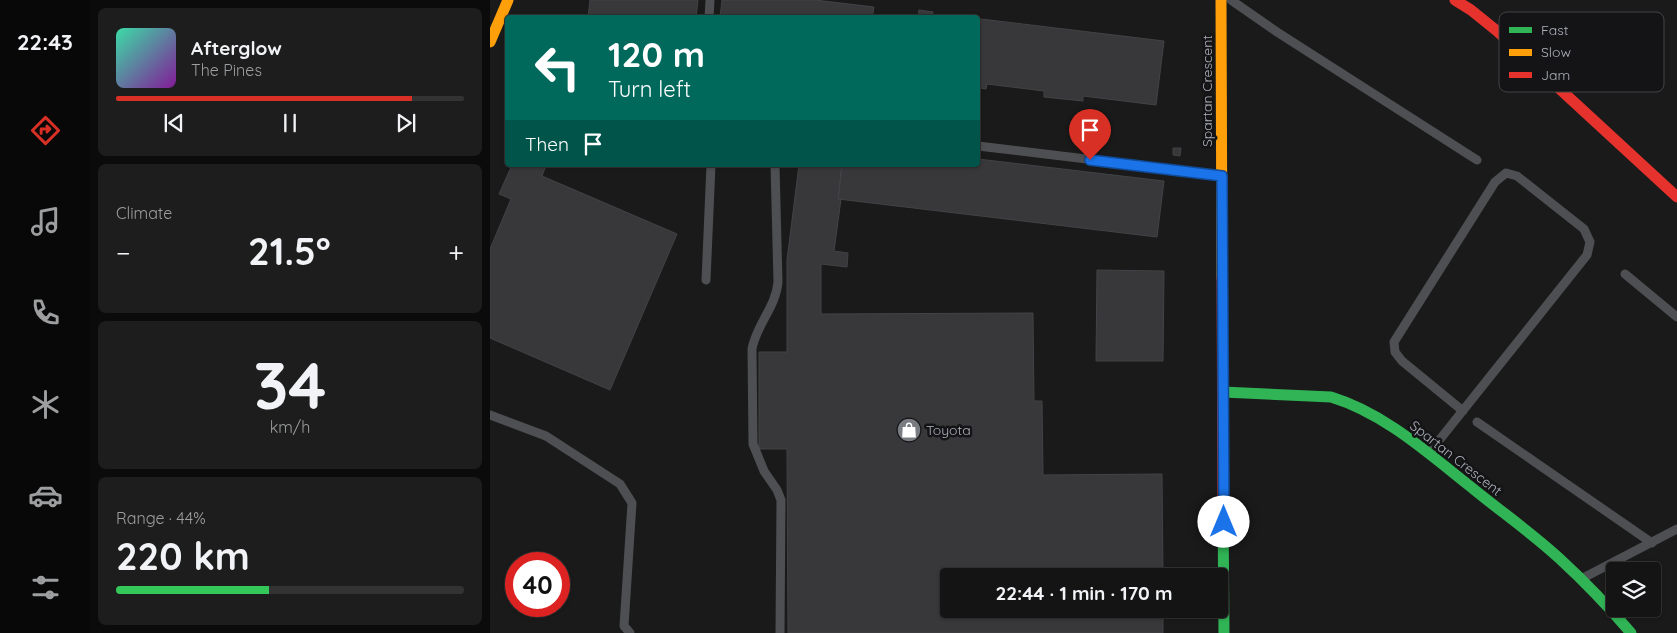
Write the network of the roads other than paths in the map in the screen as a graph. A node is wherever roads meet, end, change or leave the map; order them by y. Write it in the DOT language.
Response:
graph roads {
  1 [pos="508,0"];
  2 [pos="710,0"];
  3 [pos="1221,0"];
  4 [pos="1231,0"];
  5 [pos="1456,0"];
  6 [pos="709,15"];
  7 [pos="1499,34"];
  8 [pos="490,42"];
  9 [pos="1562,92"];
  10 [pos="980,146"];
  11 [pos="1477,160"];
  12 [pos="711,167"];
  13 [pos="775,167"];
  14 [pos="1222,176"];
  15 [pos="1677,197"];
  16 [pos="1625,274"];
  17 [pos="706,280"];
  18 [pos="1677,317"];
  19 [pos="1223,392"];
  20 [pos="1463,411"];
  21 [pos="490,415"];
  22 [pos="1477,422"];
  23 [pos="1429,454"];
  24 [pos="1677,529"];
  25 [pos="1652,543"];
  26 [pos="1581,580"];
  27 [pos="630,633"];
  28 [pos="780,633"];
  29 [pos="1224,633"];
  30 [pos="1631,633"];
  1 -- 8 [label="street"];
  2 -- 6 [label="lane"];
  3 -- 14 [label="street, Spartan Crescent"];
  4 -- 11 [label="lane"];
  5 -- 7 [label="street"];
  9 -- 15 [label="street"];
  10 -- 14 [label="lane"];
  12 -- 17 [label="lane"];
  13 -- 28 [label="lane"];
  14 -- 19 [label="street, Spartan Crescent"];
  16 -- 18 [label="lane"];
  19 -- 23 [label="street, Spartan Crescent"];
  19 -- 29 [label="street, Spartan Crescent"];
  20 -- 20 [label="lane"];
  20 -- 23 [label="lane"];
  21 -- 27 [label="lane"];
  22 -- 25 [label="lane"];
  23 -- 26 [label="street, Spartan Crescent"];
  24 -- 25 [label="lane"];
  25 -- 26 [label="lane"];
  26 -- 30 [label="street, Spartan Crescent"];
}
